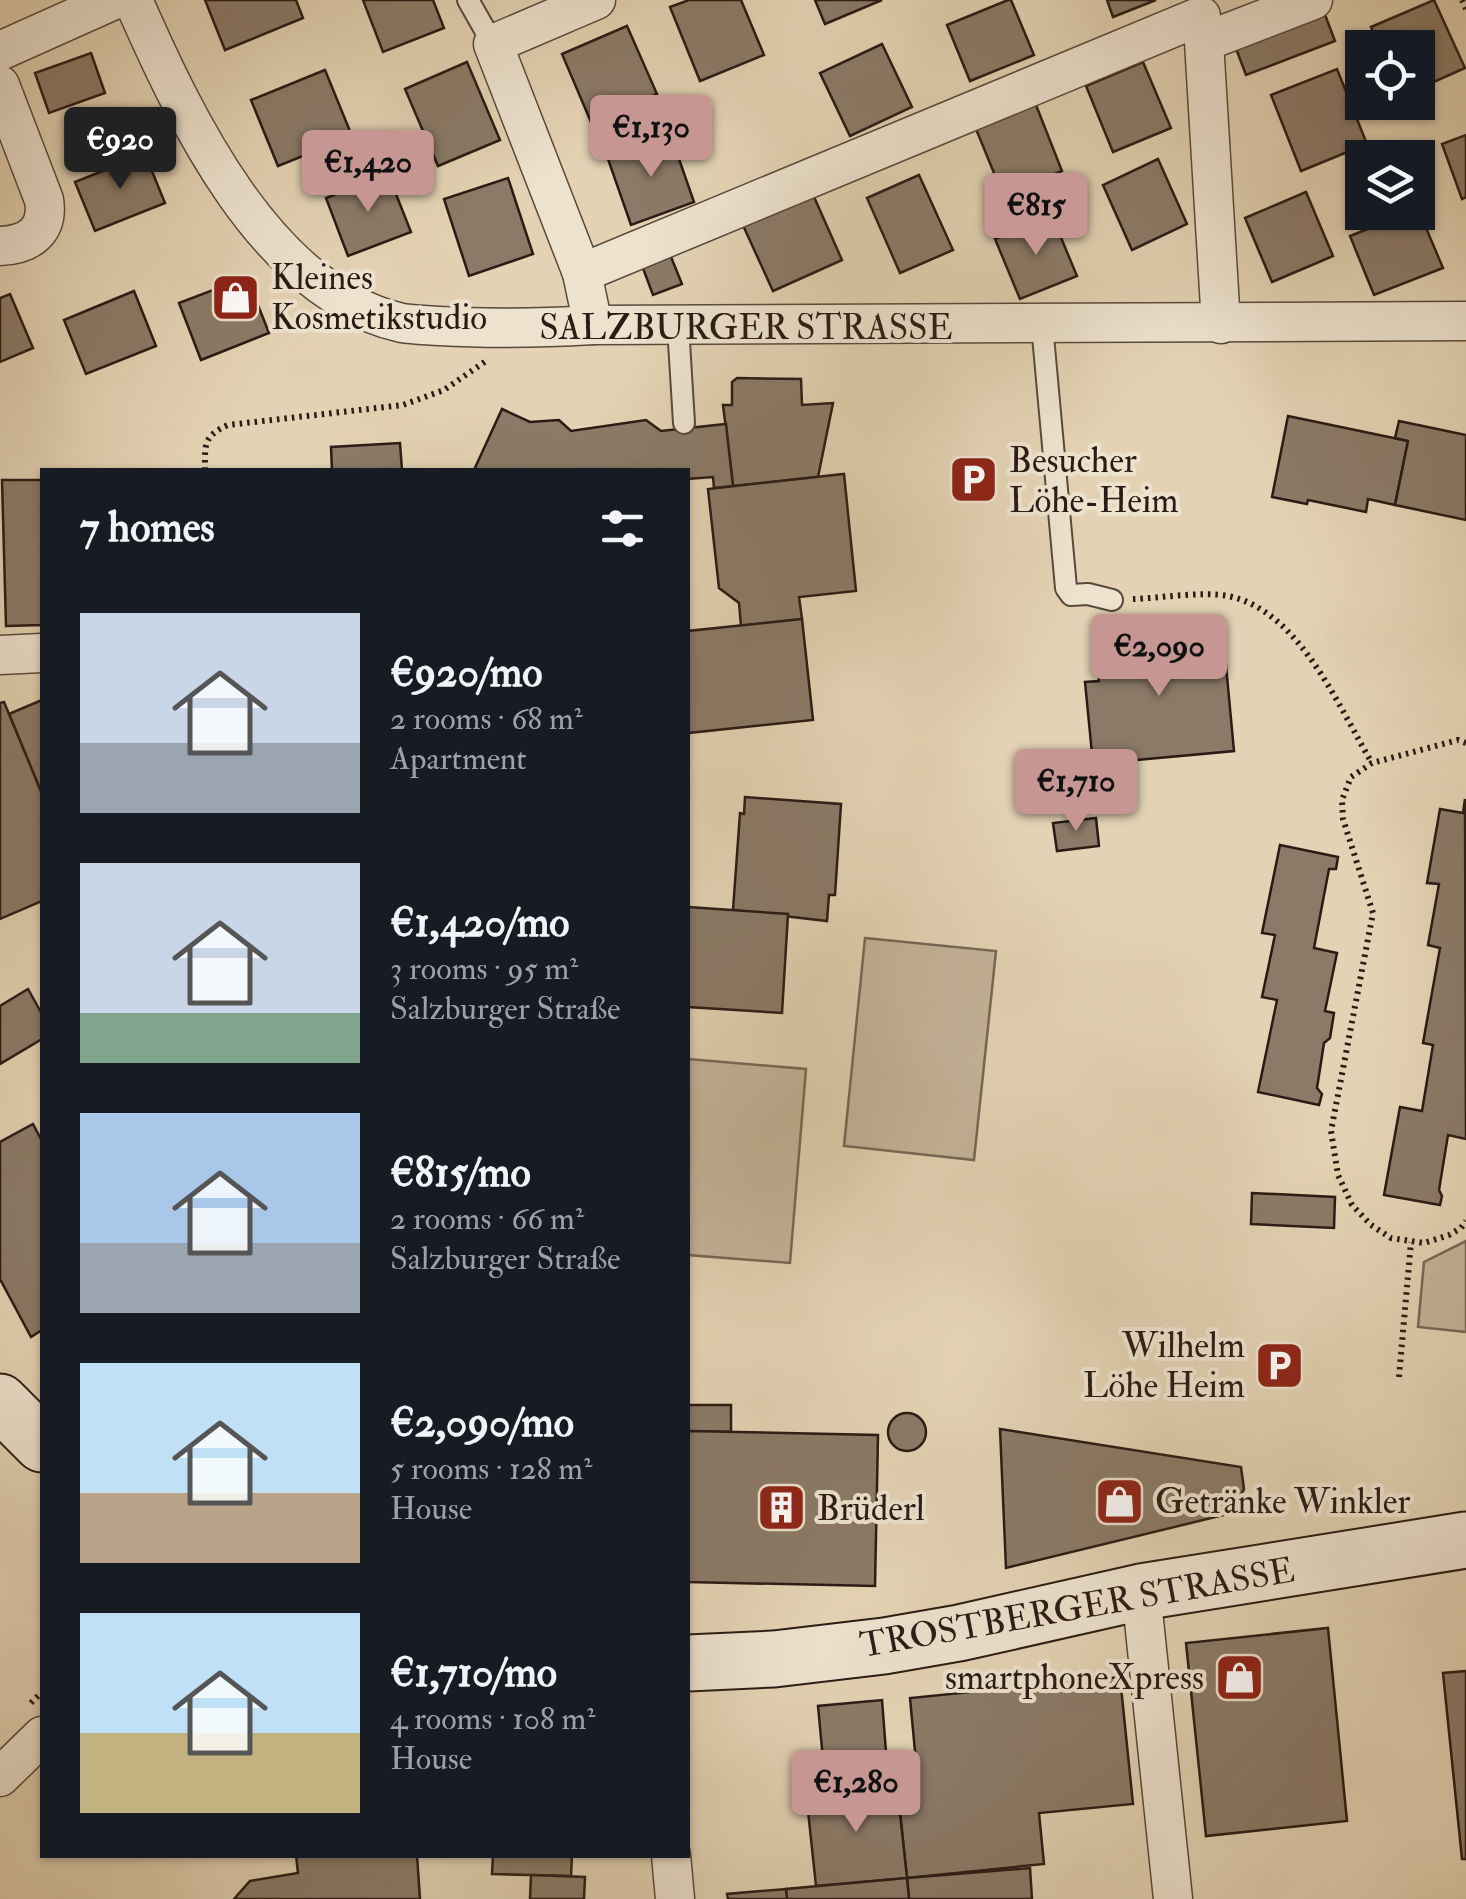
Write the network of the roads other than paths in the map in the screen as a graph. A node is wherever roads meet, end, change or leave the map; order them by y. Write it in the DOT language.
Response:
graph roads {
  1 [pos="114,0"];
  2 [pos="133,0"];
  3 [pos="468,0"];
  4 [pos="596,0"];
  5 [pos="1313,0"];
  6 [pos="1202,20"];
  7 [pos="493,44"];
  8 [pos="0,51"];
  9 [pos="0,85"];
  10 [pos="0,246"];
  11 [pos="582,273"];
  12 [pos="1466,321"];
  13 [pos="1220,324"];
  14 [pos="1042,325"];
  15 [pos="593,326"];
  16 [pos="678,326"];
  17 [pos="684,423"];
  18 [pos="1112,600"];
  19 [pos="40,653"];
  20 [pos="0,656"];
  21 [pos="0,1402"];
  22 [pos="40,1442"];
  23 [pos="1466,1540"];
  24 [pos="1141,1592"];
  25 [pos="690,1663"];
  26 [pos="40,1738"];
  27 [pos="0,1777"];
  28 [pos="671,1858"];
  29 [pos="675,1899"];
  30 [pos="1173,1899"];
  1 -- 8 [label="street"];
  2 -- 15 [label="street, SALZBURGER STRASSE"];
  3 -- 7 [label="lane"];
  4 -- 7 [label="street"];
  5 -- 6 [label="street"];
  6 -- 11 [label="street"];
  6 -- 13 [label="street"];
  7 -- 11 [label="street"];
  9 -- 10 [label="street"];
  11 -- 15 [label="street"];
  12 -- 13 [label="street, SALZBURGER STRASSE"];
  13 -- 14 [label="street, SALZBURGER STRASSE"];
  14 -- 16 [label="street, SALZBURGER STRASSE"];
  14 -- 18 [label="lane"];
  15 -- 16 [label="street, SALZBURGER STRASSE"];
  16 -- 17 [label="lane"];
  19 -- 20 [label="street"];
  21 -- 22 [label="street"];
  23 -- 24 [label="street, TROSTBERGER STRASSE"];
  24 -- 25 [label="street, TROSTBERGER STRASSE"];
  24 -- 30 [label="street"];
  26 -- 27 [label="street"];
  28 -- 29 [label="street"];
}
